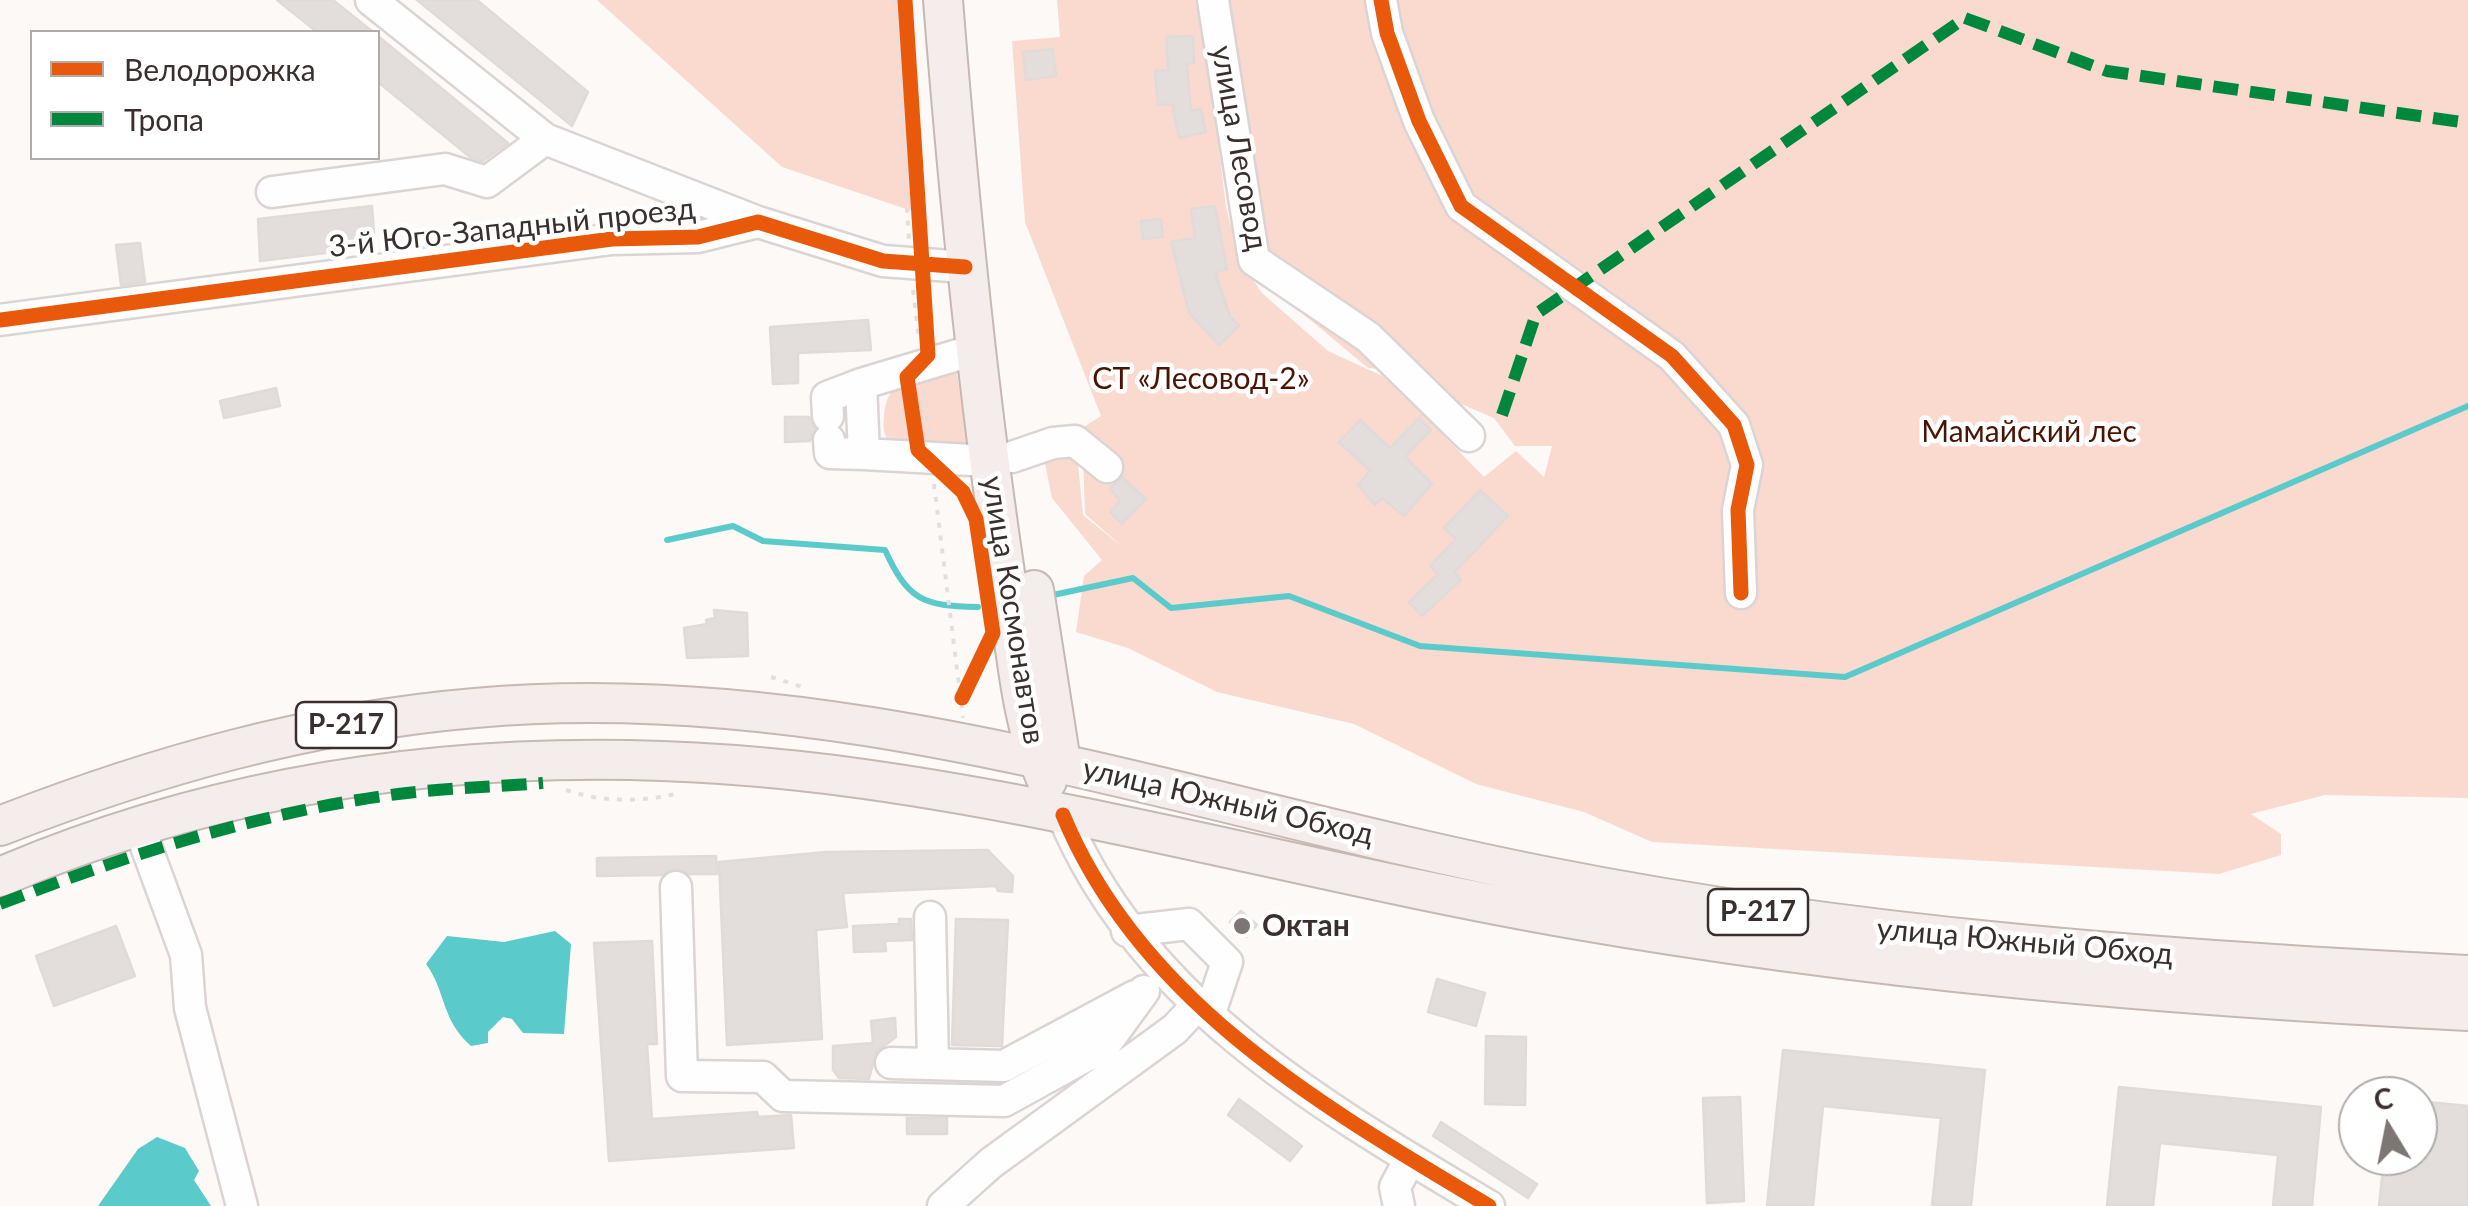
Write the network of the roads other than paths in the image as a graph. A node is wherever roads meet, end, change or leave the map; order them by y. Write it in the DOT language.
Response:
graph roads {
  1 [pos="371,0"];
  2 [pos="943,0"];
  3 [pos="967,0"];
  4 [pos="1213,0"];
  5 [pos="1381,0"];
  6 [pos="545,139"];
  7 [pos="272,192"];
  8 [pos="758,222"];
  9 [pos="965,267"];
  10 [pos="0,320"];
  11 [pos="974,350"];
  12 [pos="861,384"];
  13 [pos="1469,436"];
  14 [pos="864,454"];
  15 [pos="1000,459"];
  16 [pos="1107,467"];
  17 [pos="1741,593"];
  18 [pos="1050,762"];
  19 [pos="1063,815"];
  20 [pos="0,826"];
  21 [pos="139,827"];
  22 [pos="0,877"];
  23 [pos="676,887"];
  24 [pos="930,917"];
  25 [pos="1127,931"];
  26 [pos="2468,975"];
  27 [pos="1154,981"];
  28 [pos="1205,1008"];
  29 [pos="2468,1011"];
  30 [pos="891,1063"];
  31 [pos="933,1064"];
  32 [pos="1410,1159"];
  33 [pos="242,1206"];
  34 [pos="944,1206"];
  35 [pos="1399,1206"];
  36 [pos="1489,1206"];
  1 -- 6 [label="street"];
  2 -- 9 [label="main road, улица Космонавтов"];
  3 -- 15 [label="main road, улица Космонавтов"];
  4 -- 13 [label="street, улица Лесовод"];
  5 -- 17 [label="street"];
  6 -- 7 [label="street"];
  6 -- 8 [label="street"];
  8 -- 9 [label="street"];
  8 -- 10 [label="street, 3-й Юго-Западный проезд"];
  9 -- 11 [label="main road, улица Космонавтов"];
  11 -- 12 [label="street"];
  11 -- 15 [label="main road, улица Космонавтов"];
  12 -- 14 [label="street"];
  12 -- 14 [label="street"];
  14 -- 15 [label="street"];
  15 -- 16 [label="street"];
  15 -- 18 [label="main road, улица Космонавтов"];
  18 -- 19 [label="main road, улица Космонавтов"];
  18 -- 20 [label="main road, улица Южный Обход / Р-217"];
  18 -- 26 [label="main road, улица Южный Обход / Р-217"];
  19 -- 21 [label="main road, улица Южный Обход / Р-217"];
  19 -- 25 [label="street"];
  19 -- 29 [label="main road, улица Южный Обход / Р-217"];
  21 -- 22 [label="main road, улица Южный Обход / Р-217"];
  21 -- 33 [label="street"];
  23 -- 27 [label="street"];
  24 -- 31 [label="street"];
  25 -- 27 [label="street"];
  25 -- 28 [label="street"];
  27 -- 28 [label="street"];
  27 -- 31 [label="street"];
  28 -- 32 [label="street"];
  28 -- 34 [label="street"];
  30 -- 31 [label="street"];
  32 -- 35 [label="street"];
  32 -- 36 [label="street"];
}
